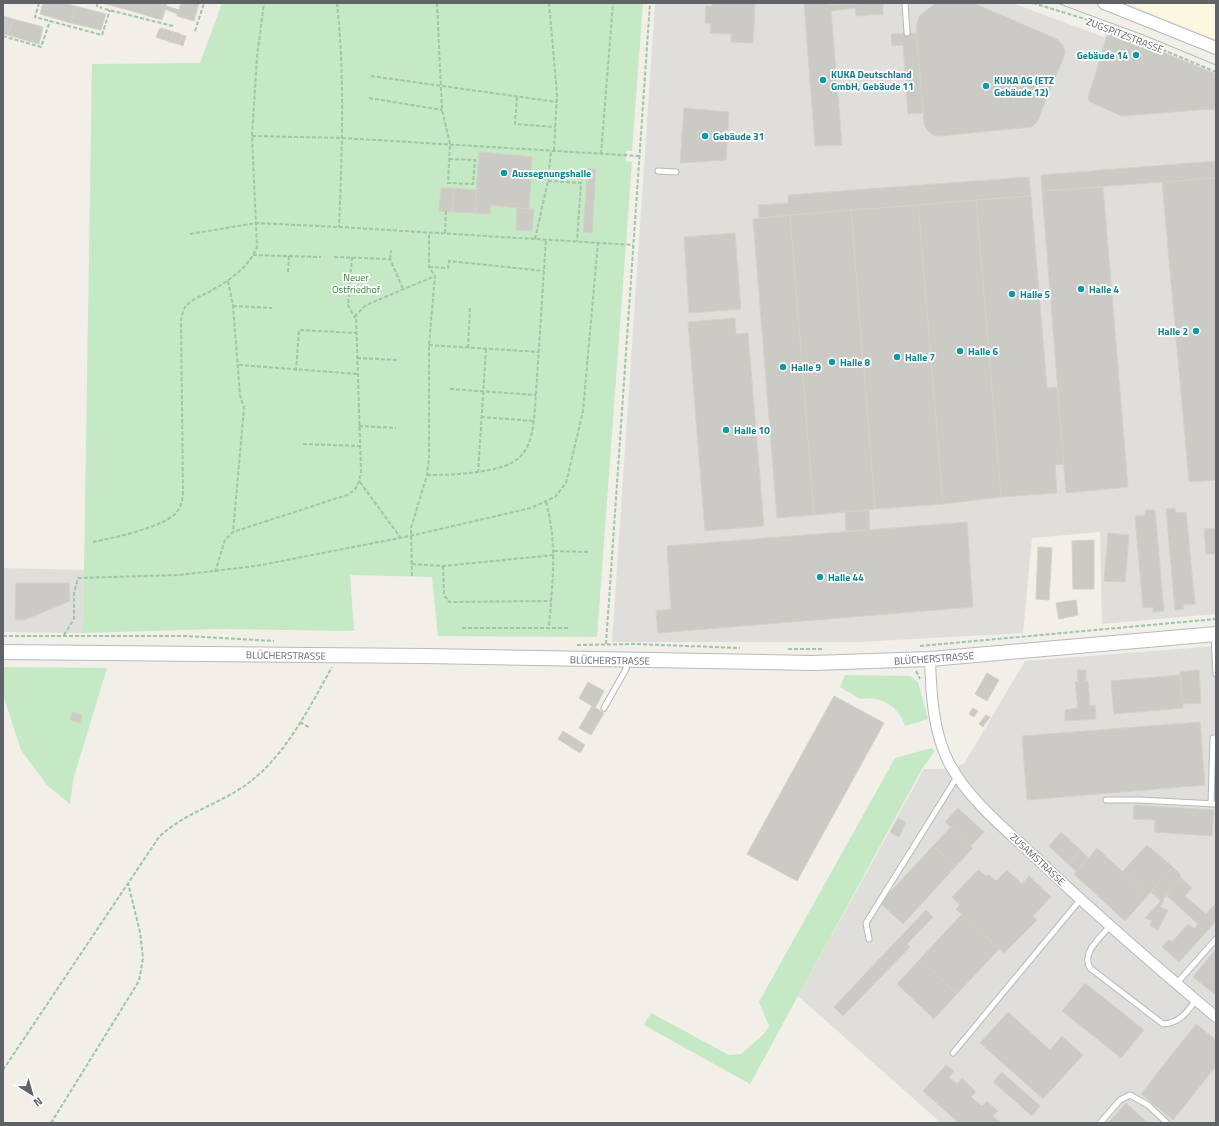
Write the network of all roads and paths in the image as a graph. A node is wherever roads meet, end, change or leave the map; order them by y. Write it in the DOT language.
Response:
graph roads {
  1 [pos="39,3"];
  2 [pos="98,3"];
  3 [pos="204,3"];
  4 [pos="264,3"];
  5 [pos="337,3"];
  6 [pos="437,3"];
  7 [pos="549,3"];
  8 [pos="613,3"];
  9 [pos="650,3"];
  10 [pos="905,3"];
  11 [pos="1033,3"];
  12 [pos="1104,3"];
  13 [pos="1039,4"];
  14 [pos="1127,7"];
  15 [pos="102,8"];
  16 [pos="105,9"];
  17 [pos="110,10"];
  18 [pos="50,21"];
  19 [pos="173,26"];
  20 [pos="195,31"];
  21 [pos="907,33"];
  22 [pos="3,36"];
  23 [pos="1216,48"];
  24 [pos="1216,72"];
  25 [pos="371,76"];
  26 [pos="441,86"];
  27 [pos="517,97"];
  28 [pos="369,98"];
  29 [pos="557,102"];
  30 [pos="442,110"];
  31 [pos="556,127"];
  32 [pos="252,136"];
  33 [pos="343,138"];
  34 [pos="450,144"];
  35 [pos="551,151"];
  36 [pos="554,151"];
  37 [pos="601,154"];
  38 [pos="639,156"];
  39 [pos="449,159"];
  40 [pos="658,171"];
  41 [pos="676,172"];
  42 [pos="548,181"];
  43 [pos="446,211"];
  44 [pos="256,223"];
  45 [pos="339,226"];
  46 [pos="429,233"];
  47 [pos="445,233"];
  48 [pos="190,234"];
  49 [pos="535,239"];
  50 [pos="546,239"];
  51 [pos="577,241"];
  52 [pos="598,242"];
  53 [pos="633,245"];
  54 [pos="391,250"];
  55 [pos="253,255"];
  56 [pos="289,256"];
  57 [pos="321,257"];
  58 [pos="334,257"];
  59 [pos="352,257"];
  60 [pos="390,259"];
  61 [pos="429,267"];
  62 [pos="544,271"];
  63 [pos="288,272"];
  64 [pos="435,276"];
  65 [pos="228,281"];
  66 [pos="403,289"];
  67 [pos="233,306"];
  68 [pos="272,308"];
  69 [pos="470,308"];
  70 [pos="356,319"];
  71 [pos="356,333"];
  72 [pos="429,345"];
  73 [pos="468,348"];
  74 [pos="486,349"];
  75 [pos="539,352"];
  76 [pos="357,358"];
  77 [pos="399,360"];
  78 [pos="239,365"];
  79 [pos="296,371"];
  80 [pos="358,374"];
  81 [pos="450,389"];
  82 [pos="483,392"];
  83 [pos="536,395"];
  84 [pos="482,417"];
  85 [pos="534,421"];
  86 [pos="359,426"];
  87 [pos="396,428"];
  88 [pos="303,444"];
  89 [pos="360,446"];
  90 [pos="478,472"];
  91 [pos="427,475"];
  92 [pos="360,482"];
  93 [pos="546,502"];
  94 [pos="233,532"];
  95 [pos="410,536"];
  96 [pos="400,537"];
  97 [pos="93,542"];
  98 [pos="554,550"];
  99 [pos="590,552"];
  100 [pos="554,555"];
  101 [pos="412,564"];
  102 [pos="443,566"];
  103 [pos="216,572"];
  104 [pos="412,576"];
  105 [pos="551,601"];
  106 [pos="1216,619"];
  107 [pos="462,628"];
  108 [pos="549,628"];
  109 [pos="568,628"];
  110 [pos="1215,634"];
  111 [pos="64,635"];
  112 [pos="606,644"];
  113 [pos="913,646"];
  114 [pos="3,652"];
  115 [pos="338,656"];
  116 [pos="930,659"];
  117 [pos="627,660"];
  118 [pos="1216,674"];
  119 [pos="604,708"];
  120 [pos="300,722"];
  121 [pos="310,728"];
  122 [pos="1216,738"];
  123 [pos="958,776"];
  124 [pos="1106,800"];
  125 [pos="1213,804"];
  126 [pos="128,884"];
  127 [pos="1080,900"];
  128 [pos="1110,926"];
  129 [pos="869,939"];
  130 [pos="1216,939"];
  131 [pos="1176,984"];
  132 [pos="1196,1000"];
  133 [pos="1216,1017"];
  134 [pos="953,1053"];
  135 [pos="3,1070"];
  136 [pos="51,1123"];
  137 [pos="1100,1123"];
  138 [pos="1167,1123"];
  1 -- 18 [label="path"];
  2 -- 15 [label="path"];
  3 -- 20 [label="path"];
  4 -- 32 [label="path"];
  5 -- 33 [label="path"];
  6 -- 26 [label="path"];
  7 -- 29 [label="path"];
  8 -- 37 [label="path"];
  9 -- 38 [label="path"];
  10 -- 21 [label="lane"];
  11 -- 13 [label="path, ZUGSPITZSTRASSE"];
  12 -- 14 [label="street"];
  13 -- 24 [label="path, ZUGSPITZSTRASSE"];
  14 -- 23 [label="street"];
  16 -- 17 [label="path"];
  17 -- 18 [label="path"];
  17 -- 19 [label="path"];
  18 -- 22 [label="path"];
  25 -- 26 [label="path"];
  26 -- 27 [label="path"];
  26 -- 30 [label="path"];
  27 -- 29 [label="path"];
  27 -- 31 [label="path"];
  28 -- 30 [label="path"];
  29 -- 31 [label="path"];
  30 -- 34 [label="path"];
  31 -- 36 [label="path"];
  32 -- 33 [label="path"];
  32 -- 44 [label="path"];
  33 -- 34 [label="path"];
  33 -- 45 [label="path"];
  34 -- 35 [label="path"];
  34 -- 39 [label="path"];
  35 -- 36 [label="path"];
  35 -- 42 [label="path"];
  36 -- 37 [label="path"];
  37 -- 38 [label="path"];
  38 -- 53 [label="path"];
  39 -- 39 [label="path"];
  40 -- 41 [label="lane"];
  42 -- 49 [label="path"];
  42 -- 51 [label="path"];
  43 -- 47 [label="path"];
  44 -- 45 [label="path"];
  44 -- 48 [label="path"];
  44 -- 55 [label="path"];
  45 -- 46 [label="path"];
  46 -- 47 [label="path"];
  46 -- 61 [label="path"];
  47 -- 49 [label="path"];
  49 -- 50 [label="path"];
  50 -- 51 [label="path"];
  50 -- 62 [label="path"];
  51 -- 52 [label="path"];
  52 -- 53 [label="path"];
  52 -- 93 [label="path"];
  53 -- 112 [label="path"];
  54 -- 60 [label="path"];
  55 -- 56 [label="path"];
  55 -- 65 [label="path"];
  56 -- 57 [label="path"];
  56 -- 63 [label="path"];
  58 -- 59 [label="path"];
  59 -- 60 [label="path"];
  59 -- 70 [label="path"];
  60 -- 66 [label="path"];
  61 -- 62 [label="path"];
  61 -- 64 [label="path"];
  62 -- 75 [label="path"];
  64 -- 66 [label="path"];
  64 -- 72 [label="path"];
  65 -- 67 [label="path"];
  65 -- 97 [label="path"];
  66 -- 70 [label="path"];
  67 -- 68 [label="path"];
  67 -- 78 [label="path"];
  69 -- 73 [label="path"];
  70 -- 71 [label="path"];
  71 -- 76 [label="path"];
  71 -- 79 [label="path"];
  72 -- 73 [label="path"];
  72 -- 91 [label="path"];
  73 -- 74 [label="path"];
  74 -- 75 [label="path"];
  74 -- 82 [label="path"];
  75 -- 83 [label="path"];
  76 -- 77 [label="path"];
  76 -- 80 [label="path"];
  78 -- 79 [label="path"];
  78 -- 94 [label="path"];
  79 -- 80 [label="path"];
  80 -- 86 [label="path"];
  81 -- 82 [label="path"];
  82 -- 83 [label="path"];
  82 -- 84 [label="path"];
  83 -- 85 [label="path"];
  84 -- 85 [label="path"];
  84 -- 90 [label="path"];
  85 -- 90 [label="path"];
  86 -- 87 [label="path"];
  86 -- 89 [label="path"];
  88 -- 89 [label="path"];
  89 -- 92 [label="path"];
  90 -- 91 [label="path"];
  91 -- 95 [label="path"];
  92 -- 94 [label="path"];
  92 -- 96 [label="path"];
  93 -- 95 [label="path"];
  93 -- 98 [label="path"];
  94 -- 103 [label="path"];
  95 -- 96 [label="path"];
  95 -- 101 [label="path"];
  96 -- 103 [label="path"];
  98 -- 99 [label="path"];
  98 -- 100 [label="path"];
  100 -- 102 [label="path"];
  100 -- 105 [label="path"];
  101 -- 102 [label="path"];
  101 -- 104 [label="path"];
  102 -- 105 [label="path"];
  103 -- 111 [label="path"];
  105 -- 108 [label="path"];
  106 -- 113 [label="path, BLÜCHERSTRASSE"];
  107 -- 108 [label="path"];
  108 -- 109 [label="path"];
  110 -- 116 [label="main road, BLÜCHERSTRASSE"];
  110 -- 118 [label="lane"];
  114 -- 115 [label="main road, BLÜCHERSTRASSE"];
  115 -- 117 [label="main road, BLÜCHERSTRASSE"];
  115 -- 120 [label="path"];
  116 -- 117 [label="main road, BLÜCHERSTRASSE"];
  116 -- 123 [label="street, ZUSAMSTRASSE"];
  117 -- 119 [label="lane"];
  120 -- 121 [label="path"];
  120 -- 126 [label="path"];
  122 -- 125 [label="lane"];
  123 -- 127 [label="street, ZUSAMSTRASSE"];
  123 -- 129 [label="lane"];
  124 -- 125 [label="lane"];
  126 -- 135 [label="path"];
  126 -- 136 [label="path"];
  127 -- 128 [label="street, ZUSAMSTRASSE"];
  127 -- 134 [label="lane"];
  128 -- 131 [label="street, ZUSAMSTRASSE"];
  128 -- 132 [label="lane"];
  130 -- 131 [label="lane"];
  131 -- 132 [label="street, ZUSAMSTRASSE"];
  132 -- 133 [label="street, ZUSAMSTRASSE"];
  137 -- 138 [label="lane"];
}
